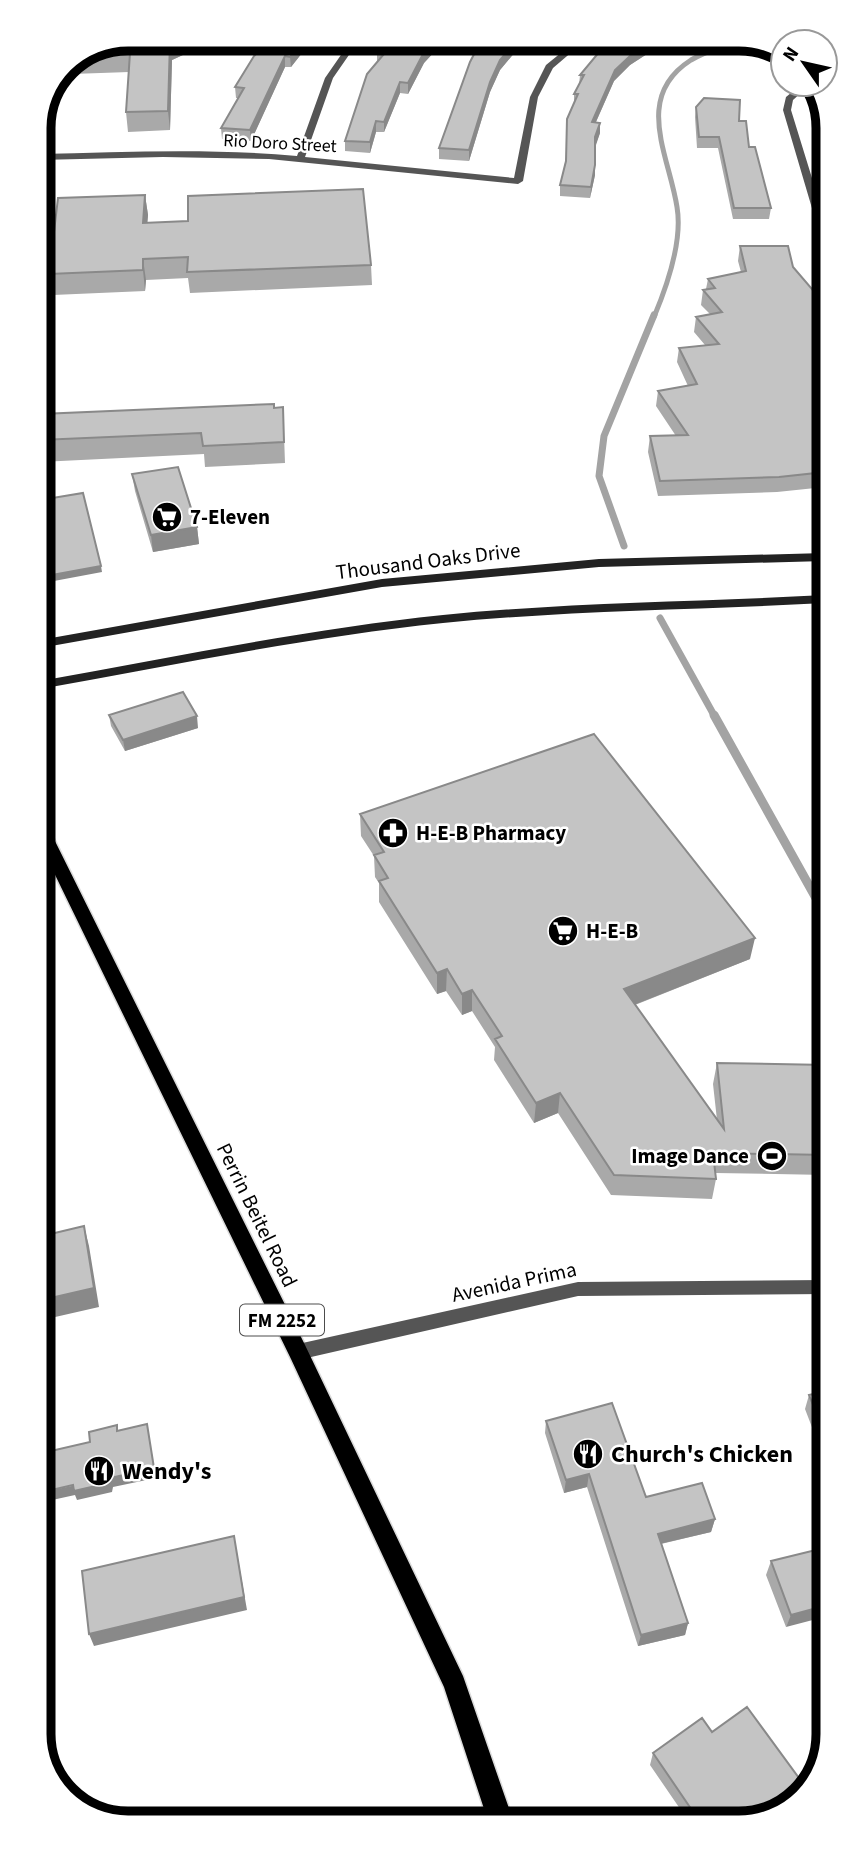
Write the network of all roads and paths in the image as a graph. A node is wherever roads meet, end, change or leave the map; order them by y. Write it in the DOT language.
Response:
graph roads {
  1 [pos="347,51"];
  2 [pos="569,51"];
  3 [pos="790,98"];
  4 [pos="51,157"];
  5 [pos="300,159"];
  6 [pos="816,193"];
  7 [pos="816,557"];
  8 [pos="816,599"];
  9 [pos="51,642"];
  10 [pos="51,683"];
  11 [pos="51,849"];
  12 [pos="816,1287"];
  13 [pos="298,1352"];
  14 [pos="498,1811"];
  1 -- 5 [label="street"];
  2 -- 5 [label="street, Rio Doro Street"];
  3 -- 6 [label="street"];
  4 -- 5 [label="street, Rio Doro Street"];
  7 -- 9 [label="main road, Thousand Oaks Drive"];
  8 -- 10 [label="main road"];
  11 -- 13 [label="main road, Perrin Beitel Road / FM 2252"];
  12 -- 13 [label="street, Avenida Prima"];
  13 -- 14 [label="main road, Perrin Beitel Road / FM 2252"];
}
